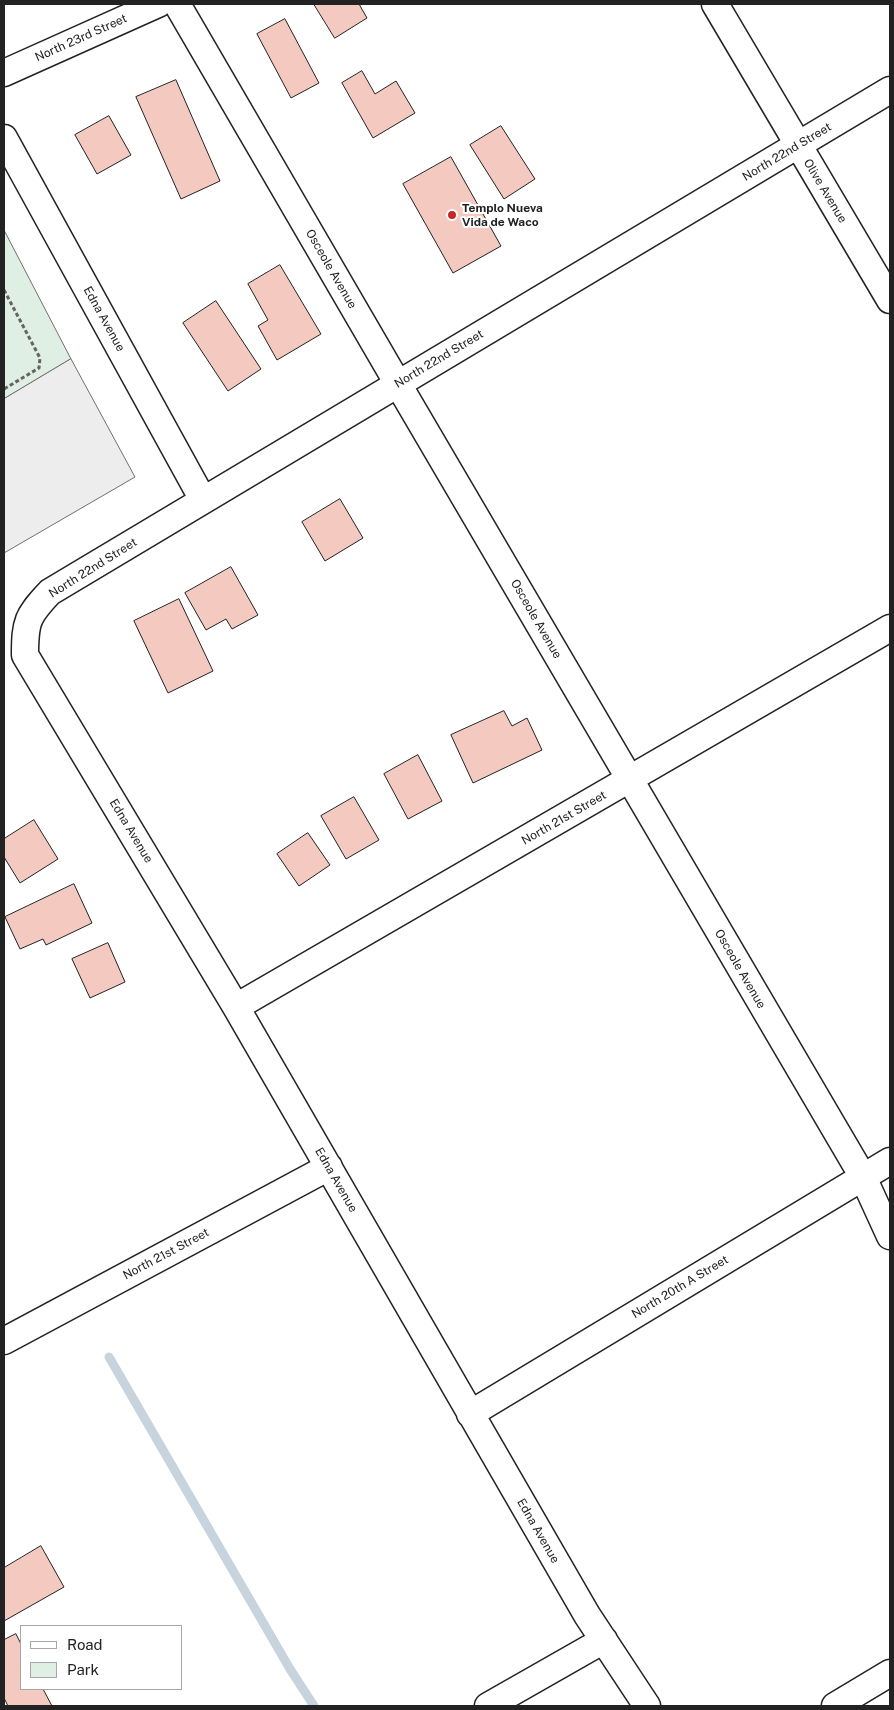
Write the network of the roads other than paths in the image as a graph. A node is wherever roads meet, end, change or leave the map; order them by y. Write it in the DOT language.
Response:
graph roads {
  1 [pos="158,4"];
  2 [pos="177,4"];
  3 [pos="715,4"];
  4 [pos="4,73"];
  5 [pos="890,90"];
  6 [pos="4,138"];
  7 [pos="798,145"];
  8 [pos="890,300"];
  9 [pos="398,384"];
  10 [pos="203,500"];
  11 [pos="890,628"];
  12 [pos="25,655"];
  13 [pos="630,780"];
  14 [pos="236,1007"];
  15 [pos="890,1161"];
  16 [pos="328,1167"];
  17 [pos="863,1177"];
  18 [pos="890,1236"];
  19 [pos="4,1341"];
  20 [pos="470,1414"];
  21 [pos="604,1640"];
  22 [pos="890,1673"];
  23 [pos="488,1706"];
  24 [pos="647,1706"];
  25 [pos="835,1706"];
  1 -- 4 [label="street, North 23rd Street"];
  2 -- 9 [label="street, Osceole Avenue"];
  3 -- 7 [label="street, Olive Avenue"];
  5 -- 7 [label="street, North 22nd Street"];
  6 -- 10 [label="street, Edna Avenue"];
  7 -- 8 [label="street, Olive Avenue"];
  7 -- 9 [label="street, North 22nd Street"];
  9 -- 10 [label="street, North 22nd Street"];
  9 -- 13 [label="street, Osceole Avenue"];
  10 -- 12 [label="street, North 22nd Street"];
  11 -- 13 [label="street, North 21st Street"];
  12 -- 14 [label="street, Edna Avenue"];
  13 -- 14 [label="street, North 21st Street"];
  13 -- 17 [label="street, Osceole Avenue"];
  14 -- 16 [label="street, Edna Avenue"];
  15 -- 17 [label="street, North 20th A Street"];
  16 -- 19 [label="street, North 21st Street"];
  16 -- 20 [label="street, Edna Avenue"];
  17 -- 18 [label="street, Osceole Avenue"];
  17 -- 20 [label="street, North 20th A Street"];
  20 -- 21 [label="street, Edna Avenue"];
  21 -- 23 [label="street"];
  21 -- 24 [label="street, Edna Avenue"];
  22 -- 25 [label="street"];
}
